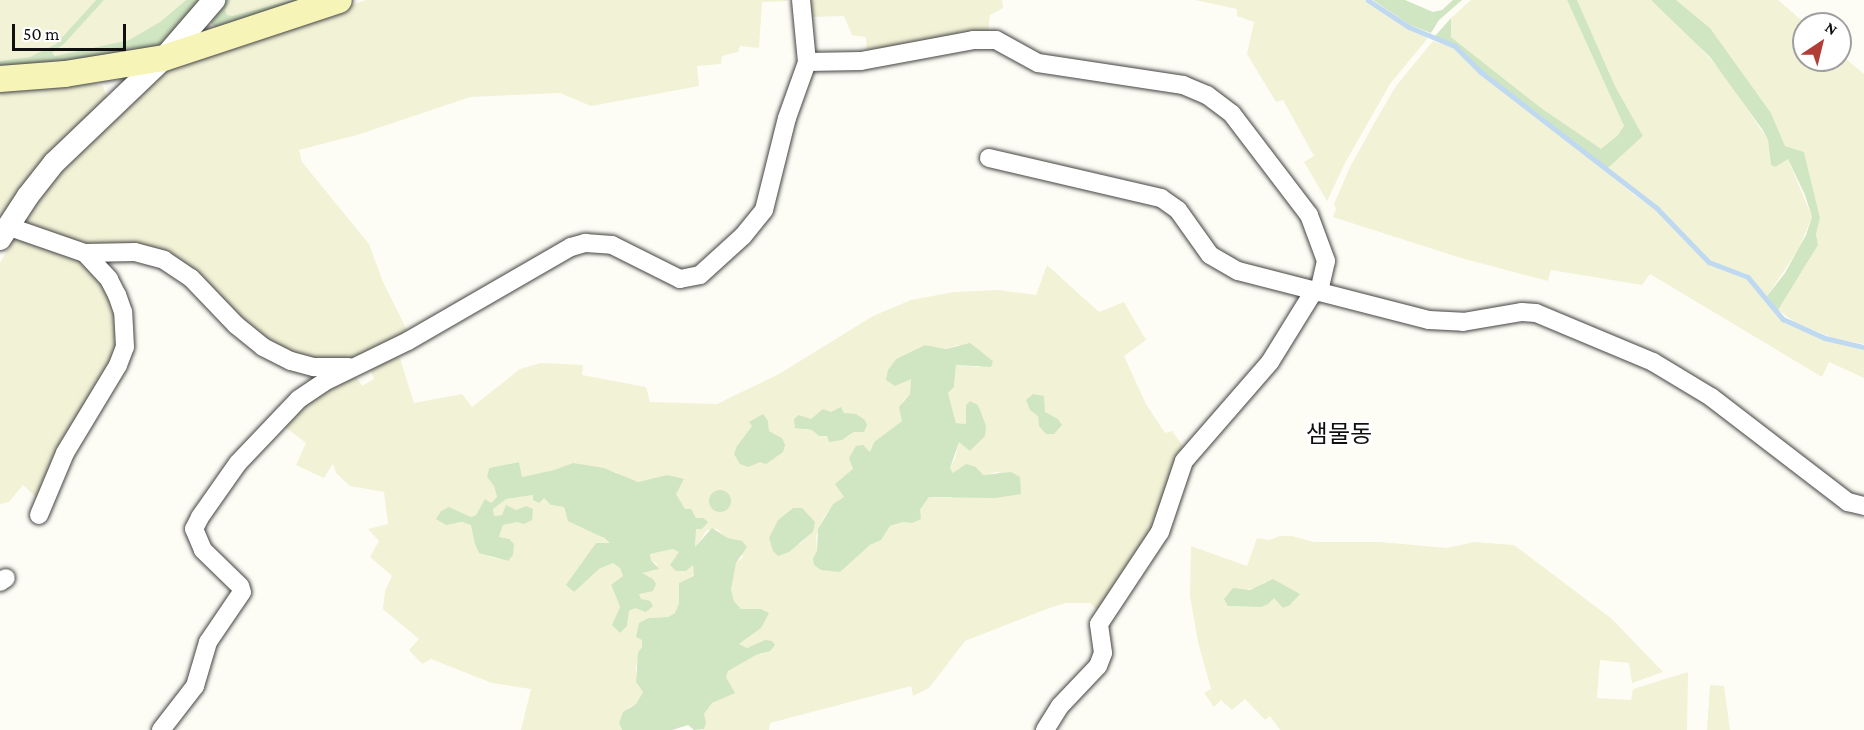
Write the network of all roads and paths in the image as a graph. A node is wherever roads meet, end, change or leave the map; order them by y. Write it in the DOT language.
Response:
graph roads {
  1 [pos="213,0"];
  2 [pos="339,0"];
  3 [pos="801,0"];
  4 [pos="164,58"];
  5 [pos="807,62"];
  6 [pos="0,79"];
  7 [pos="989,158"];
  8 [pos="4,233"];
  9 [pos="85,253"];
  10 [pos="1316,291"];
  11 [pos="353,367"];
  12 [pos="1864,506"];
  13 [pos="39,515"];
  14 [pos="161,730"];
  15 [pos="1045,730"];
  1 -- 4 [label="street"];
  2 -- 4 [label="main road"];
  3 -- 5 [label="street"];
  4 -- 6 [label="main road"];
  4 -- 8 [label="street"];
  5 -- 10 [label="street"];
  5 -- 11 [label="street"];
  7 -- 10 [label="street"];
  8 -- 9 [label="street"];
  9 -- 11 [label="street"];
  9 -- 13 [label="street"];
  10 -- 12 [label="street"];
  10 -- 15 [label="street"];
  11 -- 14 [label="street"];
}
